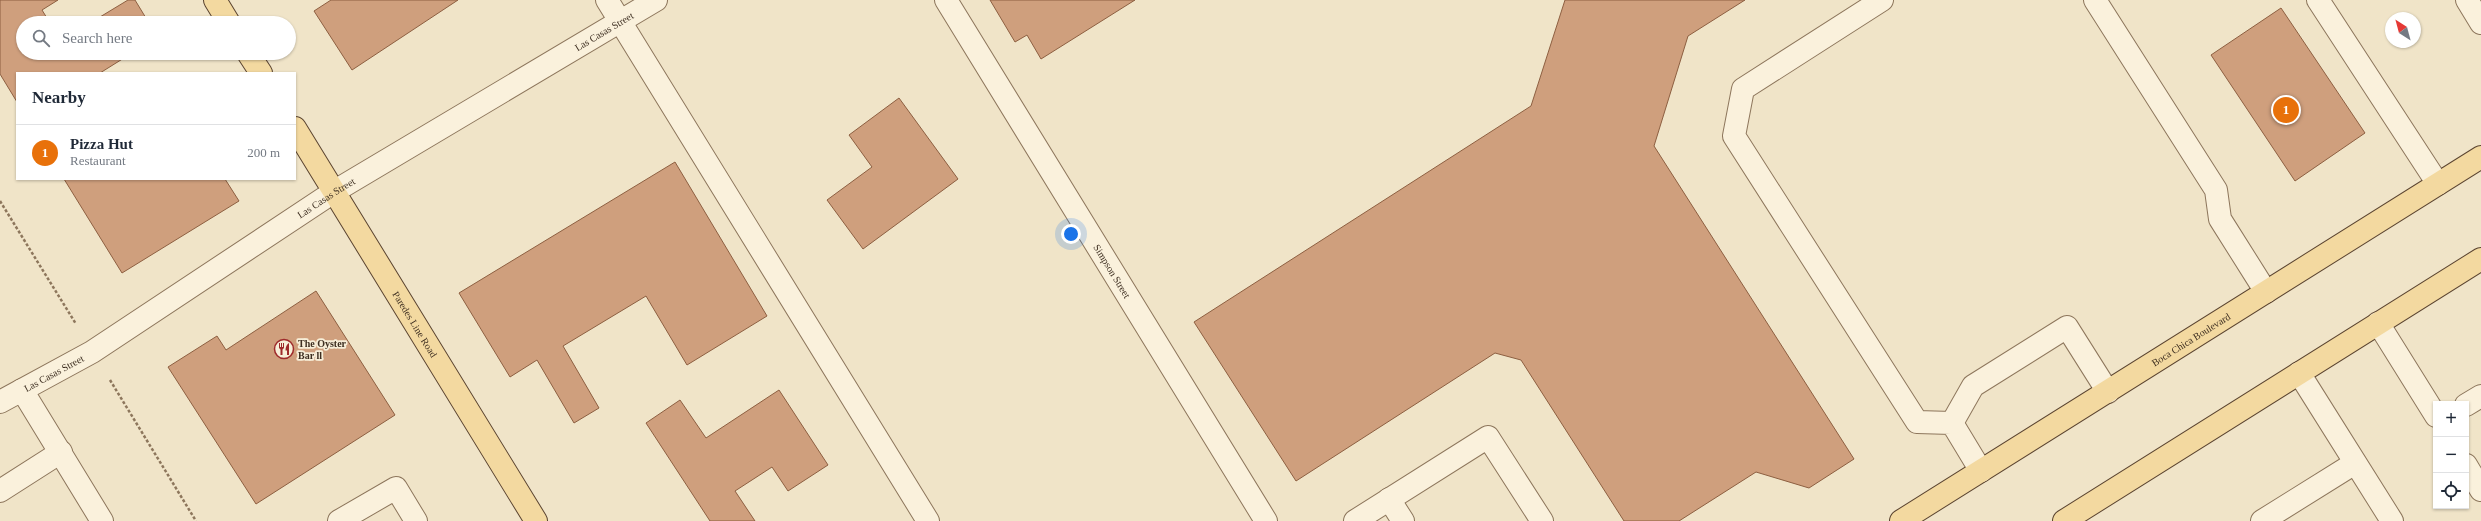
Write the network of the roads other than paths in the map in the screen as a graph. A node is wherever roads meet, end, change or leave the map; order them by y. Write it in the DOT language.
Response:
graph roads {
  1 [pos="215,0"];
  2 [pos="607,0"];
  3 [pos="656,0"];
  4 [pos="946,0"];
  5 [pos="1882,0"];
  6 [pos="2095,0"];
  7 [pos="2318,0"];
  8 [pos="2467,0"];
  9 [pos="225,16"];
  10 [pos="621,21"];
  11 [pos="2481,23"];
  12 [pos="253,60"];
  13 [pos="260,72"];
  14 [pos="296,130"];
  15 [pos="2481,157"];
  16 [pos="2438,184"];
  17 [pos="335,191"];
  18 [pos="2481,259"];
  19 [pos="2266,292"];
  20 [pos="2378,323"];
  21 [pos="2299,373"];
  22 [pos="22,390"];
  23 [pos="2108,392"];
  24 [pos="2481,396"];
  25 [pos="0,402"];
  26 [pos="2469,403"];
  27 [pos="2433,411"];
  28 [pos="1952,423"];
  29 [pos="61,452"];
  30 [pos="2355,463"];
  31 [pos="1982,471"];
  32 [pos="2469,471"];
  33 [pos="2481,490"];
  34 [pos="0,491"];
  35 [pos="1389,499"];
  36 [pos="102,521"];
  37 [pos="339,521"];
  38 [pos="416,521"];
  39 [pos="535,521"];
  40 [pos="928,521"];
  41 [pos="1266,521"];
  42 [pos="1354,521"];
  43 [pos="1403,521"];
  44 [pos="1542,521"];
  45 [pos="1901,521"];
  46 [pos="2064,521"];
  47 [pos="2262,521"];
  48 [pos="2392,521"];
  1 -- 9 [label="main road"];
  2 -- 10 [label="street"];
  3 -- 10 [label="street, Las Casas Street"];
  4 -- 41 [label="street, Simpson Street"];
  5 -- 28 [label="street"];
  6 -- 19 [label="street"];
  7 -- 16 [label="street"];
  8 -- 11 [label="street"];
  10 -- 17 [label="street, Las Casas Street"];
  10 -- 40 [label="street"];
  12 -- 13 [label="main road"];
  14 -- 17 [label="main road, Paredes Line Road"];
  15 -- 16 [label="main road, Boca Chica Boulevard"];
  16 -- 19 [label="main road, Boca Chica Boulevard"];
  17 -- 22 [label="street, Las Casas Street"];
  17 -- 39 [label="main road, Paredes Line Road"];
  18 -- 20 [label="main road"];
  19 -- 23 [label="main road, Boca Chica Boulevard"];
  20 -- 21 [label="main road"];
  20 -- 27 [label="street"];
  21 -- 30 [label="street"];
  21 -- 46 [label="main road"];
  22 -- 25 [label="street, Las Casas Street"];
  22 -- 29 [label="street"];
  23 -- 28 [label="street"];
  23 -- 31 [label="main road, Boca Chica Boulevard"];
  24 -- 26 [label="street"];
  28 -- 31 [label="street"];
  29 -- 34 [label="street"];
  29 -- 36 [label="street"];
  30 -- 47 [label="street"];
  30 -- 48 [label="street"];
  31 -- 45 [label="main road, Boca Chica Boulevard"];
  32 -- 33 [label="street"];
  35 -- 42 [label="street"];
  35 -- 43 [label="street"];
  35 -- 44 [label="street"];
  37 -- 38 [label="street"];
}
